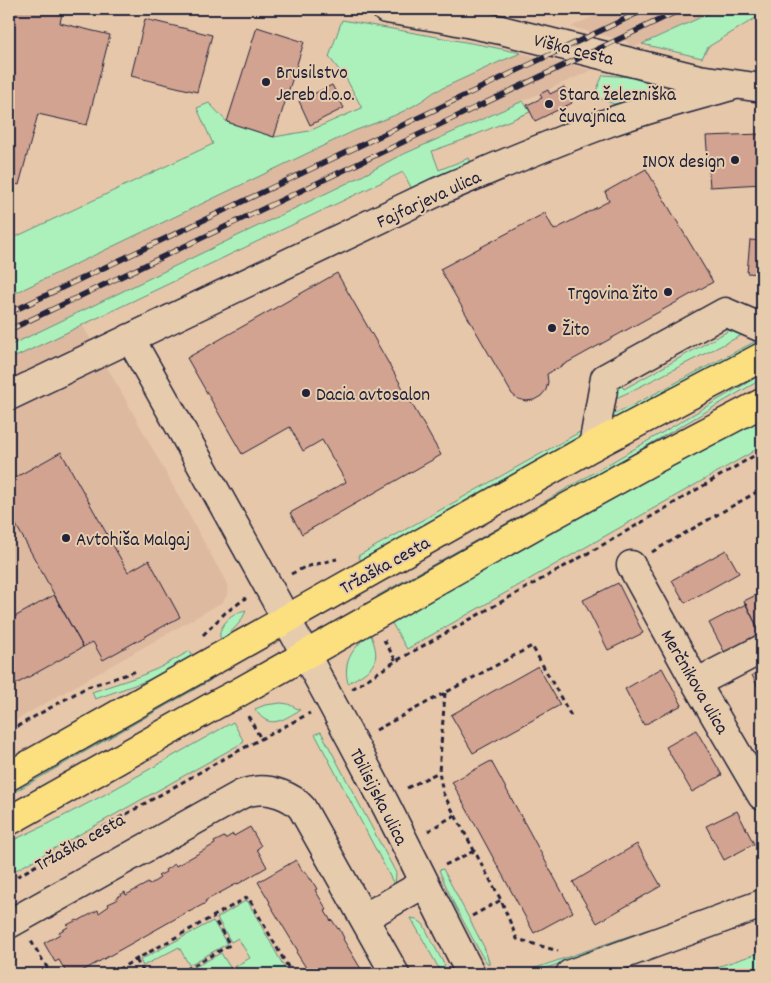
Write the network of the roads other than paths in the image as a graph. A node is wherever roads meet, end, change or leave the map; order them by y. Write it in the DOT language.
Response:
graph roads {
  1 [pos="386,9"];
  2 [pos="735,85"];
  3 [pos="762,88"];
  4 [pos="762,328"];
  5 [pos="130,338"];
  6 [pos="762,357"];
  7 [pos="9,396"];
  8 [pos="762,403"];
  9 [pos="592,446"];
  10 [pos="630,565"];
  11 [pos="286,619"];
  12 [pos="762,649"];
  13 [pos="305,655"];
  14 [pos="696,683"];
  15 [pos="9,776"];
  16 [pos="762,796"];
  17 [pos="9,821"];
  18 [pos="425,883"];
  19 [pos="762,904"];
  20 [pos="364,918"];
  21 [pos="14,921"];
  22 [pos="565,962"];
  23 [pos="395,974"];
  24 [pos="471,974"];
  1 -- 2 [label="street, Viška cesta"];
  2 -- 3 [label="street, Viška cesta"];
  2 -- 5 [label="street, Fajfarjeva ulica"];
  4 -- 9 [label="street"];
  5 -- 7 [label="street, Fajfarjeva ulica"];
  5 -- 11 [label="street"];
  6 -- 9 [label="main road, Tržaška cesta"];
  8 -- 13 [label="main road"];
  9 -- 11 [label="main road, Tržaška cesta"];
  10 -- 14 [label="street, Merčnikova ulica"];
  11 -- 13 [label="street, Tbilisijska ulica"];
  11 -- 15 [label="main road, Tržaška cesta"];
  12 -- 14 [label="street"];
  13 -- 17 [label="main road"];
  13 -- 18 [label="street, Tbilisijska ulica"];
  14 -- 16 [label="street, Merčnikova ulica"];
  18 -- 20 [label="street"];
  18 -- 24 [label="street, Tbilisijska ulica"];
  19 -- 22 [label="street"];
  20 -- 21 [label="street"];
  20 -- 23 [label="street"];
}
